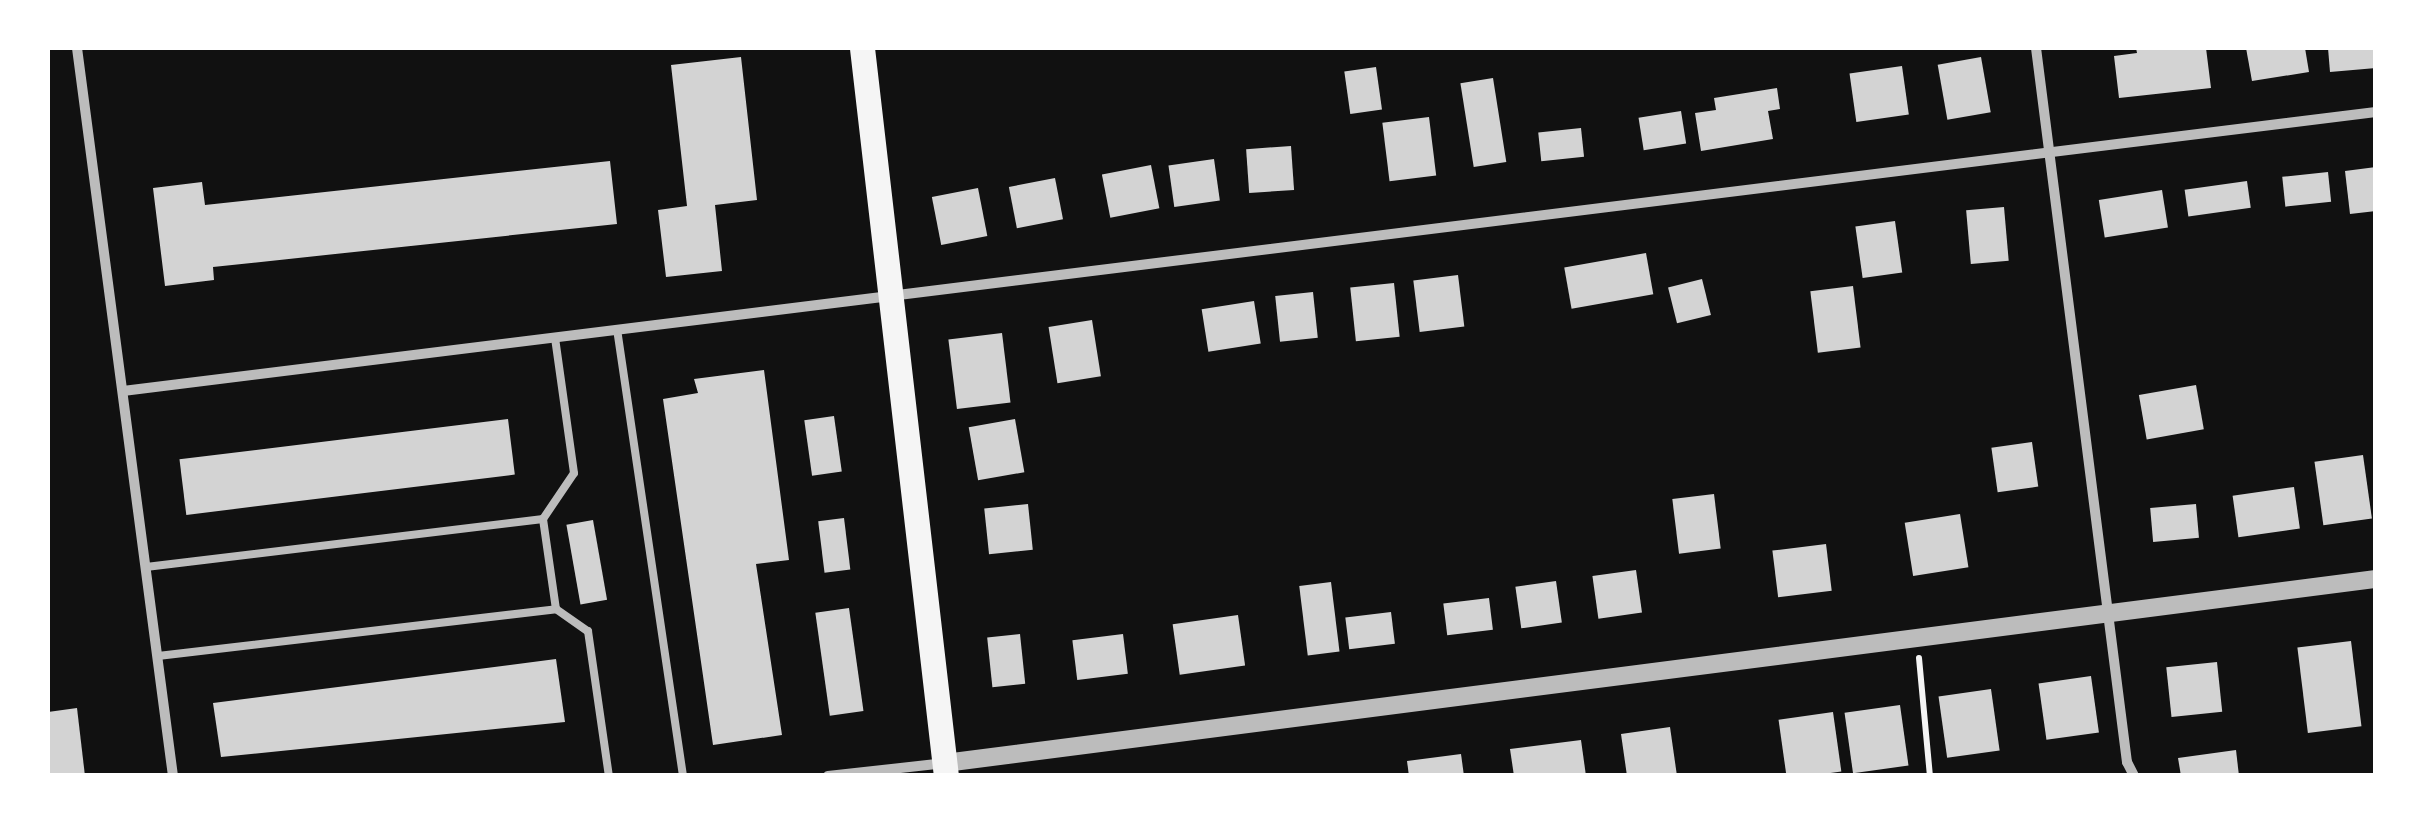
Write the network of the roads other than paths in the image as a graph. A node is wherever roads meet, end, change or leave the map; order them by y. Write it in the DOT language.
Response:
graph roads {
  1 [pos="77,48"];
  2 [pos="862,48"];
  3 [pos="2036,48"];
  4 [pos="2376,112"];
  5 [pos="2048,151"];
  6 [pos="890,296"];
  7 [pos="617,329"];
  8 [pos="555,336"];
  9 [pos="123,391"];
  10 [pos="543,518"];
  11 [pos="146,568"];
  12 [pos="2376,579"];
  13 [pos="556,609"];
  14 [pos="2112,611"];
  15 [pos="158,656"];
  16 [pos="946,769"];
  17 [pos="172,776"];
  18 [pos="609,776"];
  19 [pos="683,776"];
  20 [pos="828,776"];
  21 [pos="2134,776"];
  1 -- 9 [label="street"];
  2 -- 6 [label="main road"];
  3 -- 5 [label="street"];
  4 -- 5 [label="street"];
  5 -- 6 [label="street"];
  5 -- 14 [label="street"];
  6 -- 7 [label="street"];
  6 -- 16 [label="main road"];
  7 -- 8 [label="street"];
  7 -- 19 [label="lane"];
  8 -- 9 [label="street"];
  8 -- 10 [label="lane"];
  9 -- 11 [label="street"];
  10 -- 11 [label="lane"];
  10 -- 13 [label="lane"];
  11 -- 15 [label="street"];
  12 -- 14 [label="street"];
  13 -- 15 [label="lane"];
  13 -- 18 [label="lane"];
  14 -- 16 [label="street"];
  14 -- 21 [label="street"];
  15 -- 17 [label="street"];
  16 -- 20 [label="street"];
}
